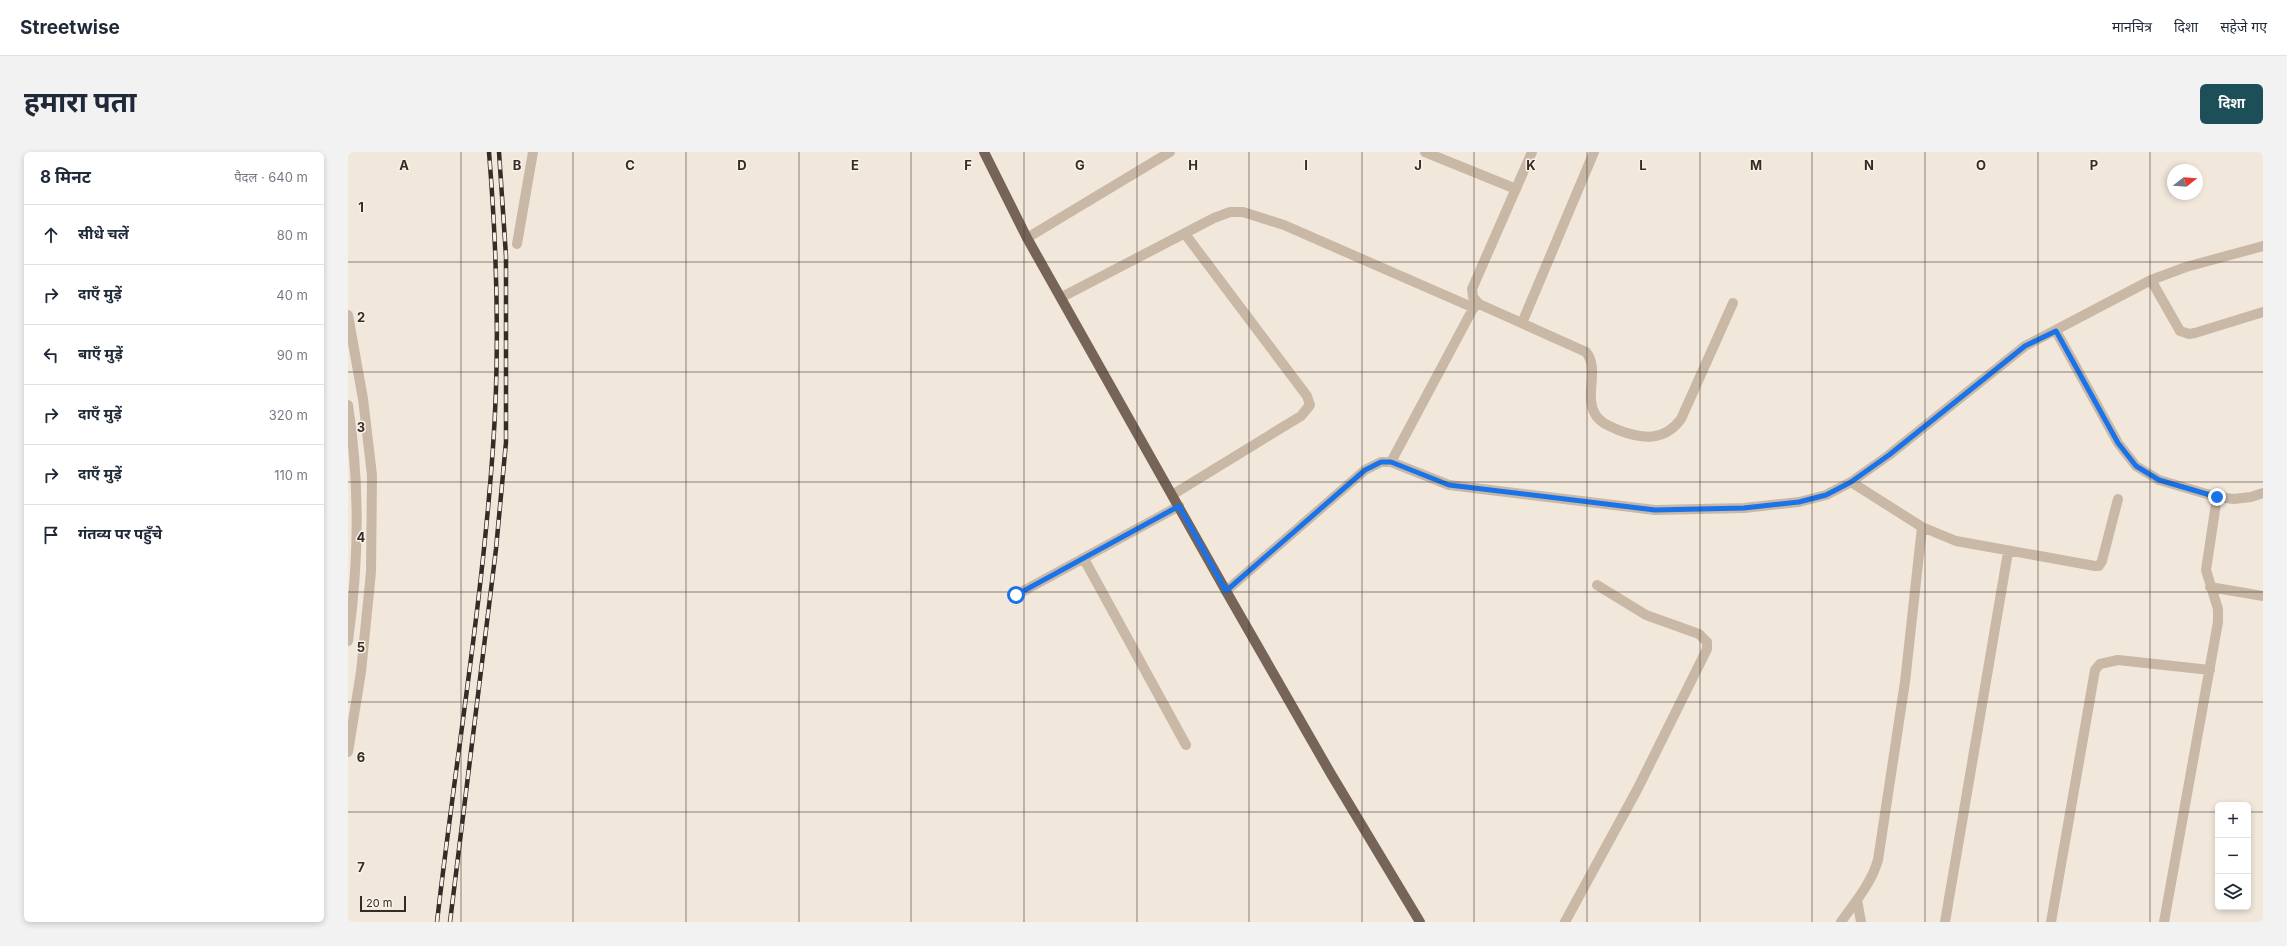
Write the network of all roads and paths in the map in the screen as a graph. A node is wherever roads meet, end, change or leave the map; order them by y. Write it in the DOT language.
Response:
graph roads {
  1 [pos="533,152"];
  2 [pos="984,152"];
  3 [pos="1170,152"];
  4 [pos="1425,152"];
  5 [pos="1532,152"];
  6 [pos="1594,152"];
  7 [pos="1516,189"];
  8 [pos="1185,234"];
  9 [pos="1027,238"];
  10 [pos="517,244"];
  11 [pos="2263,246"];
  12 [pos="2151,280"];
  13 [pos="1062,297"];
  14 [pos="1733,303"];
  15 [pos="1475,305"];
  16 [pos="2263,312"];
  17 [pos="348,315"];
  18 [pos="1522,323"];
  19 [pos="2056,331"];
  20 [pos="348,405"];
  21 [pos="348,408"];
  22 [pos="1391,462"];
  23 [pos="1851,482"];
  24 [pos="2263,493"];
  25 [pos="1172,495"];
  26 [pos="2217,497"];
  27 [pos="2118,499"];
  28 [pos="1179,506"];
  29 [pos="1922,527"];
  30 [pos="2008,552"];
  31 [pos="1084,559"];
  32 [pos="1597,585"];
  33 [pos="2210,587"];
  34 [pos="1226,591"];
  35 [pos="1016,595"];
  36 [pos="2263,596"];
  37 [pos="348,641"];
  38 [pos="2210,670"];
  39 [pos="1186,745"];
  40 [pos="348,752"];
  41 [pos="1857,900"];
  42 [pos="1420,922"];
  43 [pos="1565,922"];
  44 [pos="1841,922"];
  45 [pos="1861,922"];
  46 [pos="1945,922"];
  47 [pos="2051,922"];
  48 [pos="2164,922"];
  1 -- 10 [label="street"];
  2 -- 9 [label="main road"];
  3 -- 9 [label="street"];
  4 -- 7 [label="street"];
  5 -- 7 [label="street"];
  6 -- 18 [label="street"];
  7 -- 15 [label="street"];
  8 -- 13 [label="street"];
  8 -- 15 [label="street"];
  8 -- 25 [label="street"];
  9 -- 13 [label="main road"];
  11 -- 12 [label="street"];
  12 -- 16 [label="street"];
  12 -- 19 [label="street"];
  13 -- 25 [label="main road"];
  14 -- 18 [label="street"];
  15 -- 18 [label="street"];
  15 -- 22 [label="street"];
  17 -- 40 [label="street"];
  19 -- 23 [label="street"];
  19 -- 26 [label="street"];
  20 -- 21 [label="street"];
  21 -- 37 [label="street"];
  22 -- 23 [label="street"];
  22 -- 34 [label="street"];
  23 -- 29 [label="street"];
  24 -- 26 [label="street"];
  25 -- 28 [label="main road"];
  26 -- 33 [label="street"];
  27 -- 30 [label="street"];
  28 -- 31 [label="street"];
  28 -- 34 [label="main road"];
  29 -- 30 [label="street"];
  29 -- 41 [label="street"];
  30 -- 46 [label="street"];
  31 -- 35 [label="street"];
  31 -- 39 [label="street"];
  32 -- 43 [label="street"];
  33 -- 36 [label="street"];
  33 -- 38 [label="street"];
  34 -- 42 [label="main road"];
  38 -- 47 [label="street"];
  38 -- 48 [label="street"];
  41 -- 44 [label="street"];
  41 -- 45 [label="street"];
}
